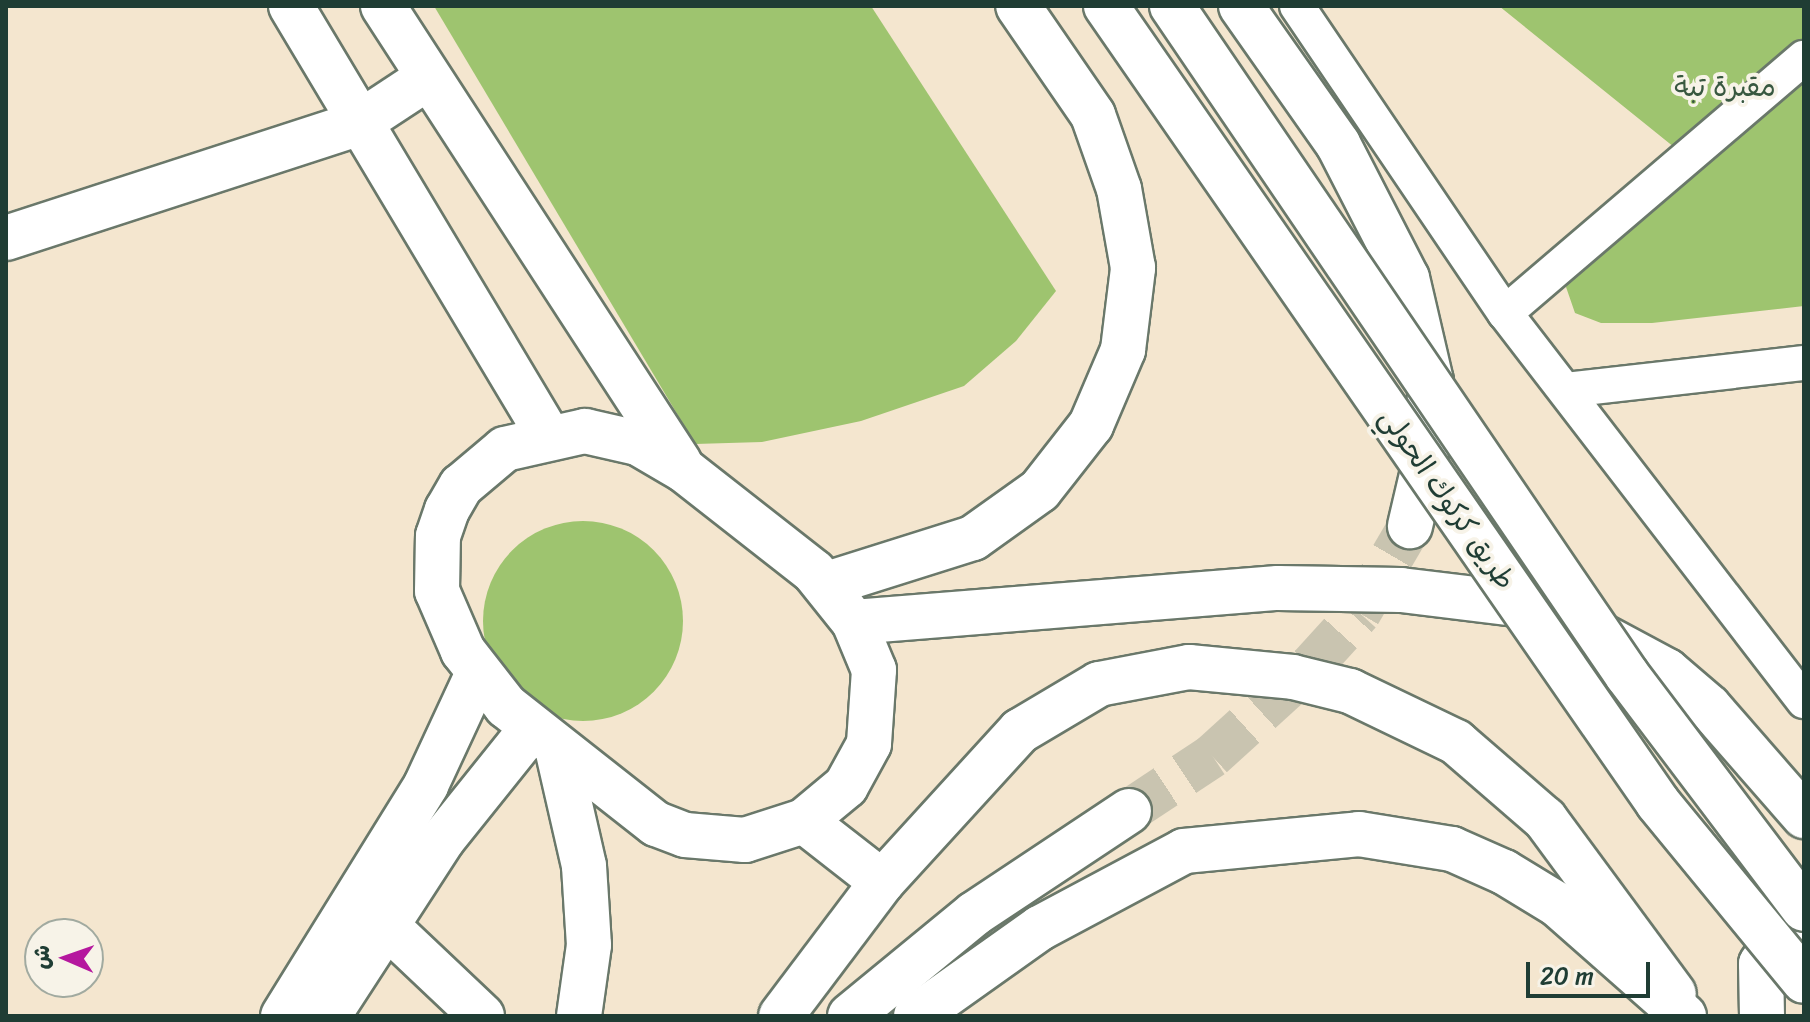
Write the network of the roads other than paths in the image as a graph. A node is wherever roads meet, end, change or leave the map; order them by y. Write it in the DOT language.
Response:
graph roads {
  1 [pos="291,6"];
  2 [pos="383,6"];
  3 [pos="1018,6"];
  4 [pos="1106,6"];
  5 [pos="1172,6"];
  6 [pos="1241,6"];
  7 [pos="1297,6"];
  8 [pos="1804,58"];
  9 [pos="426,79"];
  10 [pos="359,123"];
  11 [pos="6,238"];
  12 [pos="1505,313"];
  13 [pos="1804,363"];
  14 [pos="1566,390"];
  15 [pos="547,434"];
  16 [pos="684,470"];
  17 [pos="1410,526"];
  18 [pos="827,584"];
  19 [pos="854,622"];
  20 [pos="478,673"];
  21 [pos="1804,701"];
  22 [pos="544,738"];
  23 [pos="1129,811"];
  24 [pos="1804,816"];
  25 [pos="804,821"];
  26 [pos="882,882"];
  27 [pos="1804,909"];
  28 [pos="389,928"];
  29 [pos="1804,931"];
  30 [pos="1804,981"];
  31 [pos="283,1016"];
  32 [pos="328,1016"];
  33 [pos="482,1016"];
  34 [pos="579,1016"];
  35 [pos="781,1016"];
  36 [pos="850,1016"];
  37 [pos="916,1016"];
  38 [pos="1684,1016"];
  39 [pos="1690,1016"];
  40 [pos="1762,1016"];
  1 -- 10 [label="main road"];
  2 -- 9 [label="main road"];
  3 -- 18 [label="main road"];
  4 -- 30 [label="main road, طريق كركوك الحولي, bridge"];
  5 -- 27 [label="main road, طريق كركوك الحولي, bridge"];
  6 -- 17 [label="main road"];
  7 -- 12 [label="street"];
  8 -- 12 [label="street"];
  9 -- 10 [label="main road"];
  9 -- 16 [label="main road"];
  10 -- 11 [label="main road"];
  10 -- 15 [label="main road"];
  12 -- 14 [label="street"];
  13 -- 14 [label="street"];
  14 -- 21 [label="street"];
  15 -- 16 [label="main road"];
  15 -- 20 [label="main road"];
  16 -- 18 [label="main road"];
  18 -- 19 [label="main road"];
  19 -- 24 [label="main road"];
  19 -- 25 [label="main road"];
  20 -- 22 [label="main road"];
  20 -- 31 [label="main road"];
  22 -- 25 [label="main road"];
  22 -- 28 [label="main road"];
  22 -- 34 [label="main road"];
  23 -- 36 [label="main road"];
  25 -- 26 [label="main road"];
  26 -- 35 [label="main road"];
  26 -- 39 [label="main road"];
  28 -- 32 [label="main road"];
  28 -- 33 [label="main road"];
  29 -- 40 [label="main road"];
  37 -- 38 [label="main road"];
}
